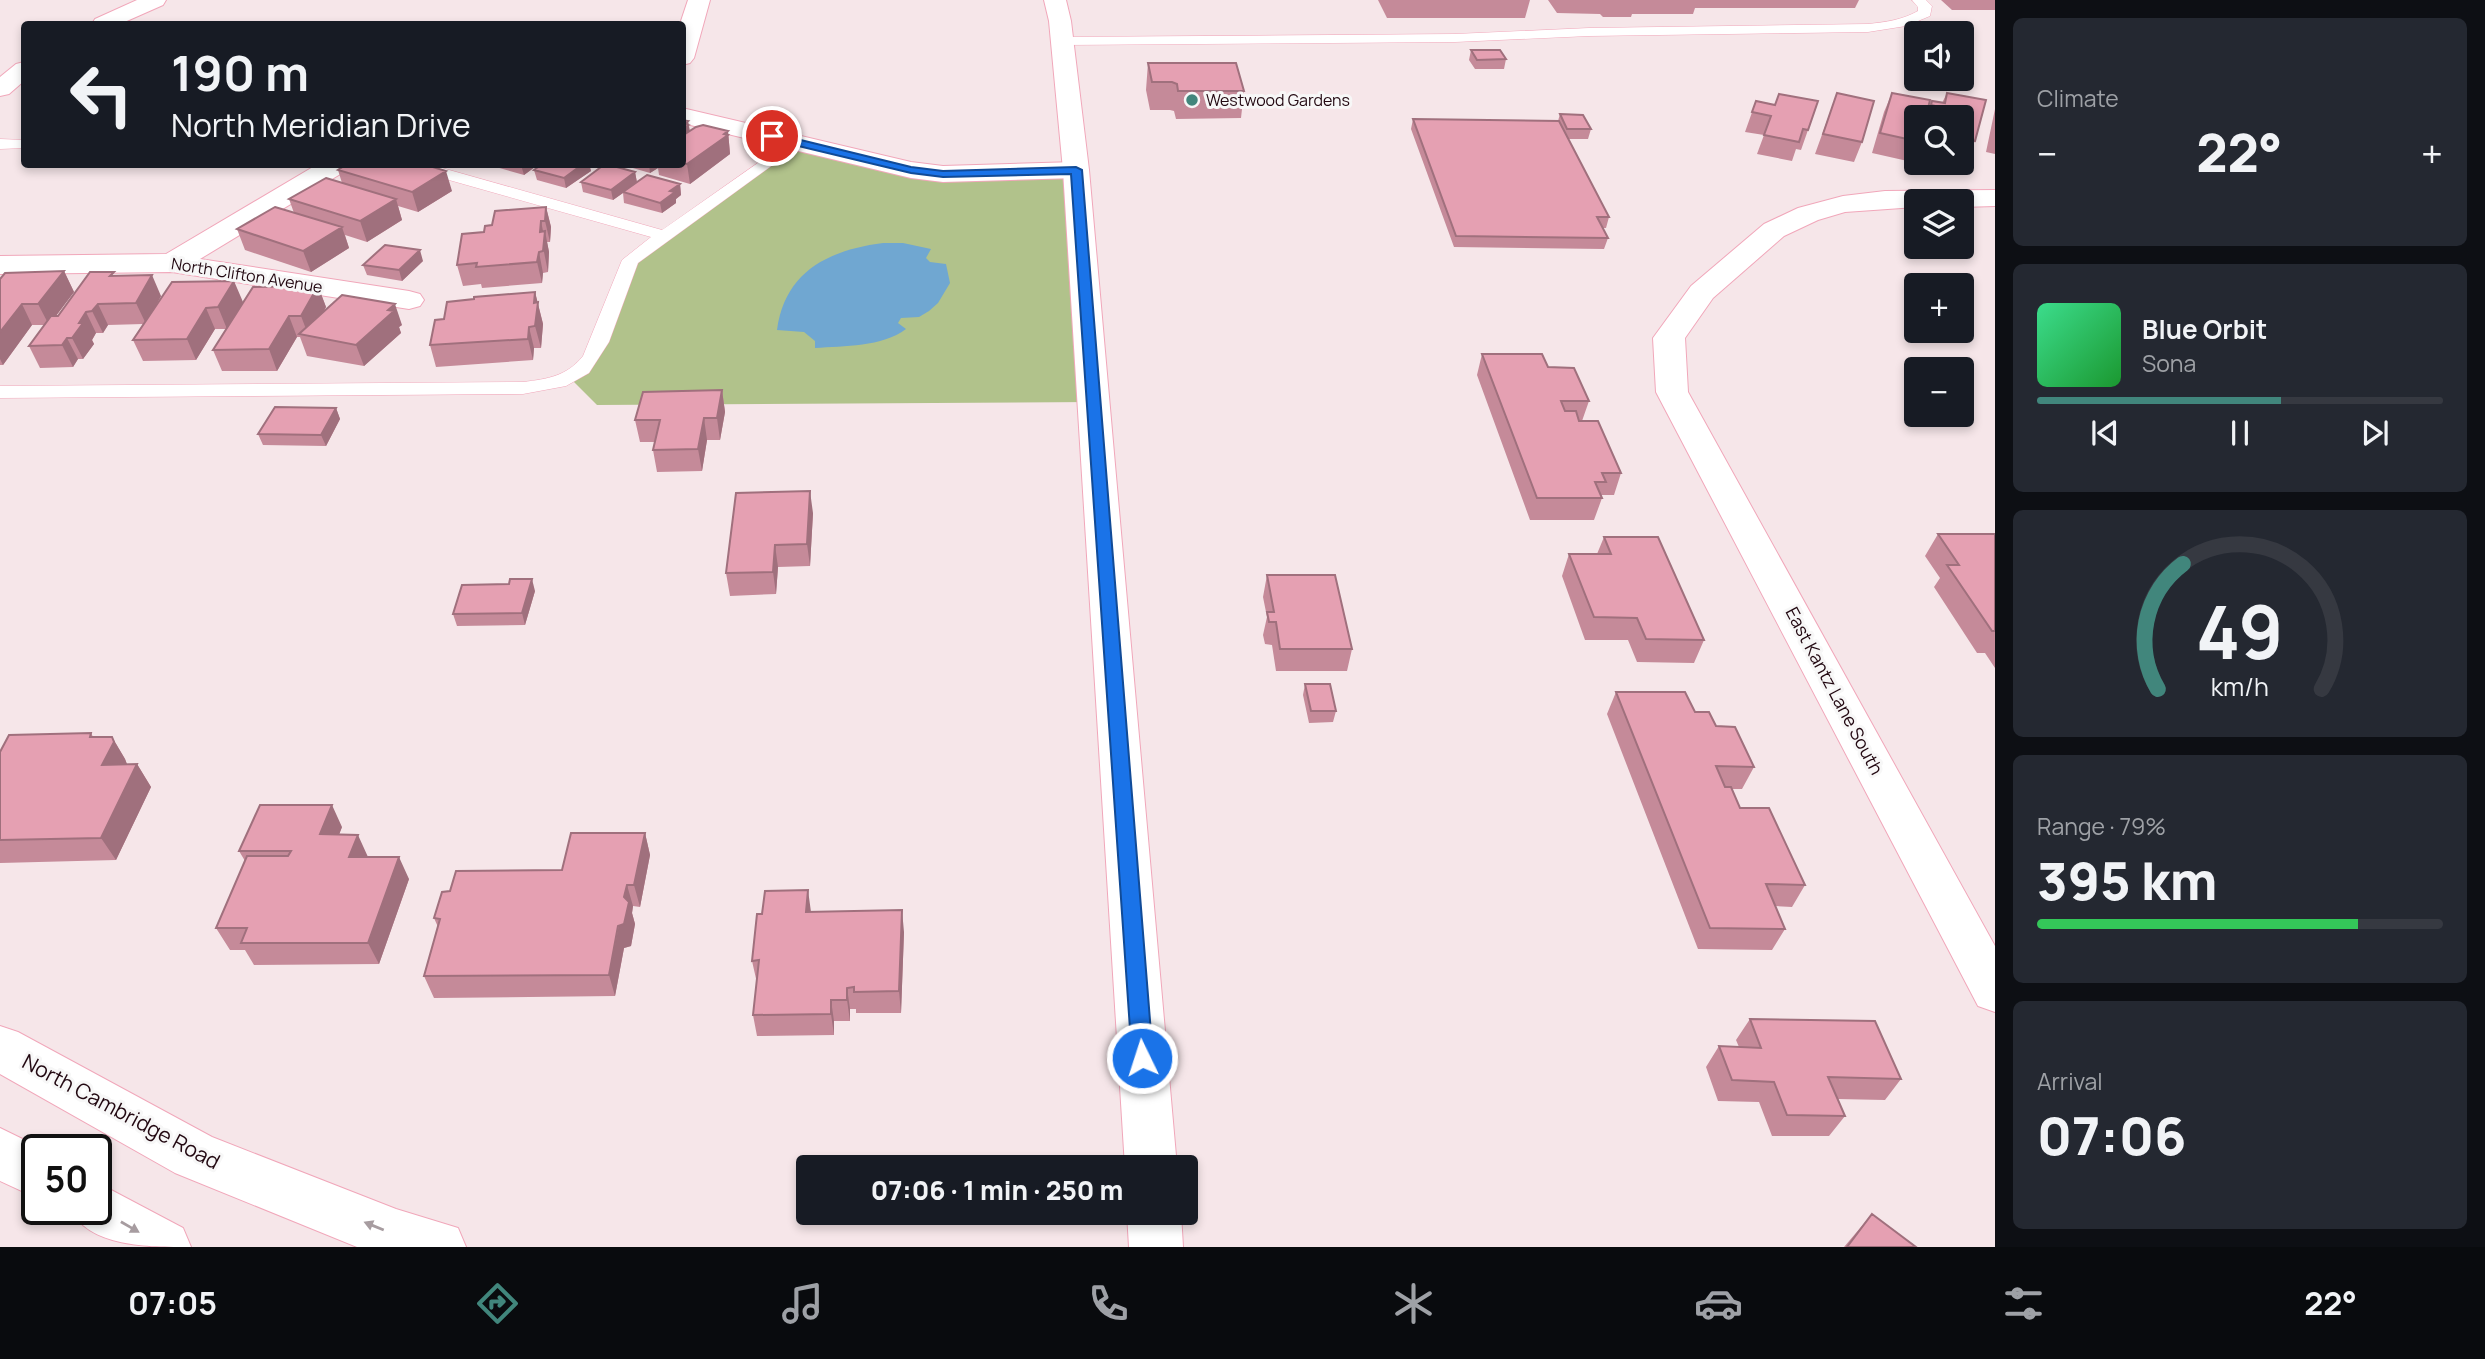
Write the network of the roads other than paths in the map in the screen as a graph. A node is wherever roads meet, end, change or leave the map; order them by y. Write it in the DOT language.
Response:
graph roads {
  1 [pos="155,0"];
  2 [pos="699,0"];
  3 [pos="1055,0"];
  4 [pos="1919,0"];
  5 [pos="110,21"];
  6 [pos="1063,41"];
  7 [pos="686,44"];
  8 [pos="21,72"];
  9 [pos="0,89"];
  10 [pos="686,116"];
  11 [pos="795,142"];
  12 [pos="0,144"];
  13 [pos="21,144"];
  14 [pos="331,168"];
  15 [pos="423,168"];
  16 [pos="1076,170"];
  17 [pos="1995,198"];
  18 [pos="665,236"];
  19 [pos="172,263"];
  20 [pos="0,265"];
  21 [pos="409,300"];
  22 [pos="0,392"];
  23 [pos="1995,991"];
  24 [pos="0,1048"];
  25 [pos="0,1153"];
  26 [pos="1149,1155"];
  27 [pos="21,1165"];
  28 [pos="112,1217"];
  29 [pos="1155,1225"];
  30 [pos="164,1247"];
  31 [pos="439,1247"];
  32 [pos="1156,1247"];
  1 -- 5 [label="street"];
  2 -- 7 [label="street"];
  3 -- 6 [label="street"];
  4 -- 6 [label="lane"];
  6 -- 16 [label="street"];
  8 -- 9 [label="street"];
  10 -- 11 [label="street"];
  11 -- 16 [label="street"];
  11 -- 18 [label="lane"];
  12 -- 13 [label="lane"];
  14 -- 19 [label="street"];
  15 -- 18 [label="lane"];
  16 -- 26 [label="street"];
  17 -- 23 [label="street, East Kantz Lane South"];
  18 -- 22 [label="lane"];
  19 -- 20 [label="street, North Clifton Avenue"];
  19 -- 21 [label="street, North Clifton Avenue"];
  31 -- 24 [label="street, North Cambridge Road, one-way"];
  25 -- 27 [label="street"];
  28 -- 30 [label="street, one-way"];
  29 -- 32 [label="street"];
}
